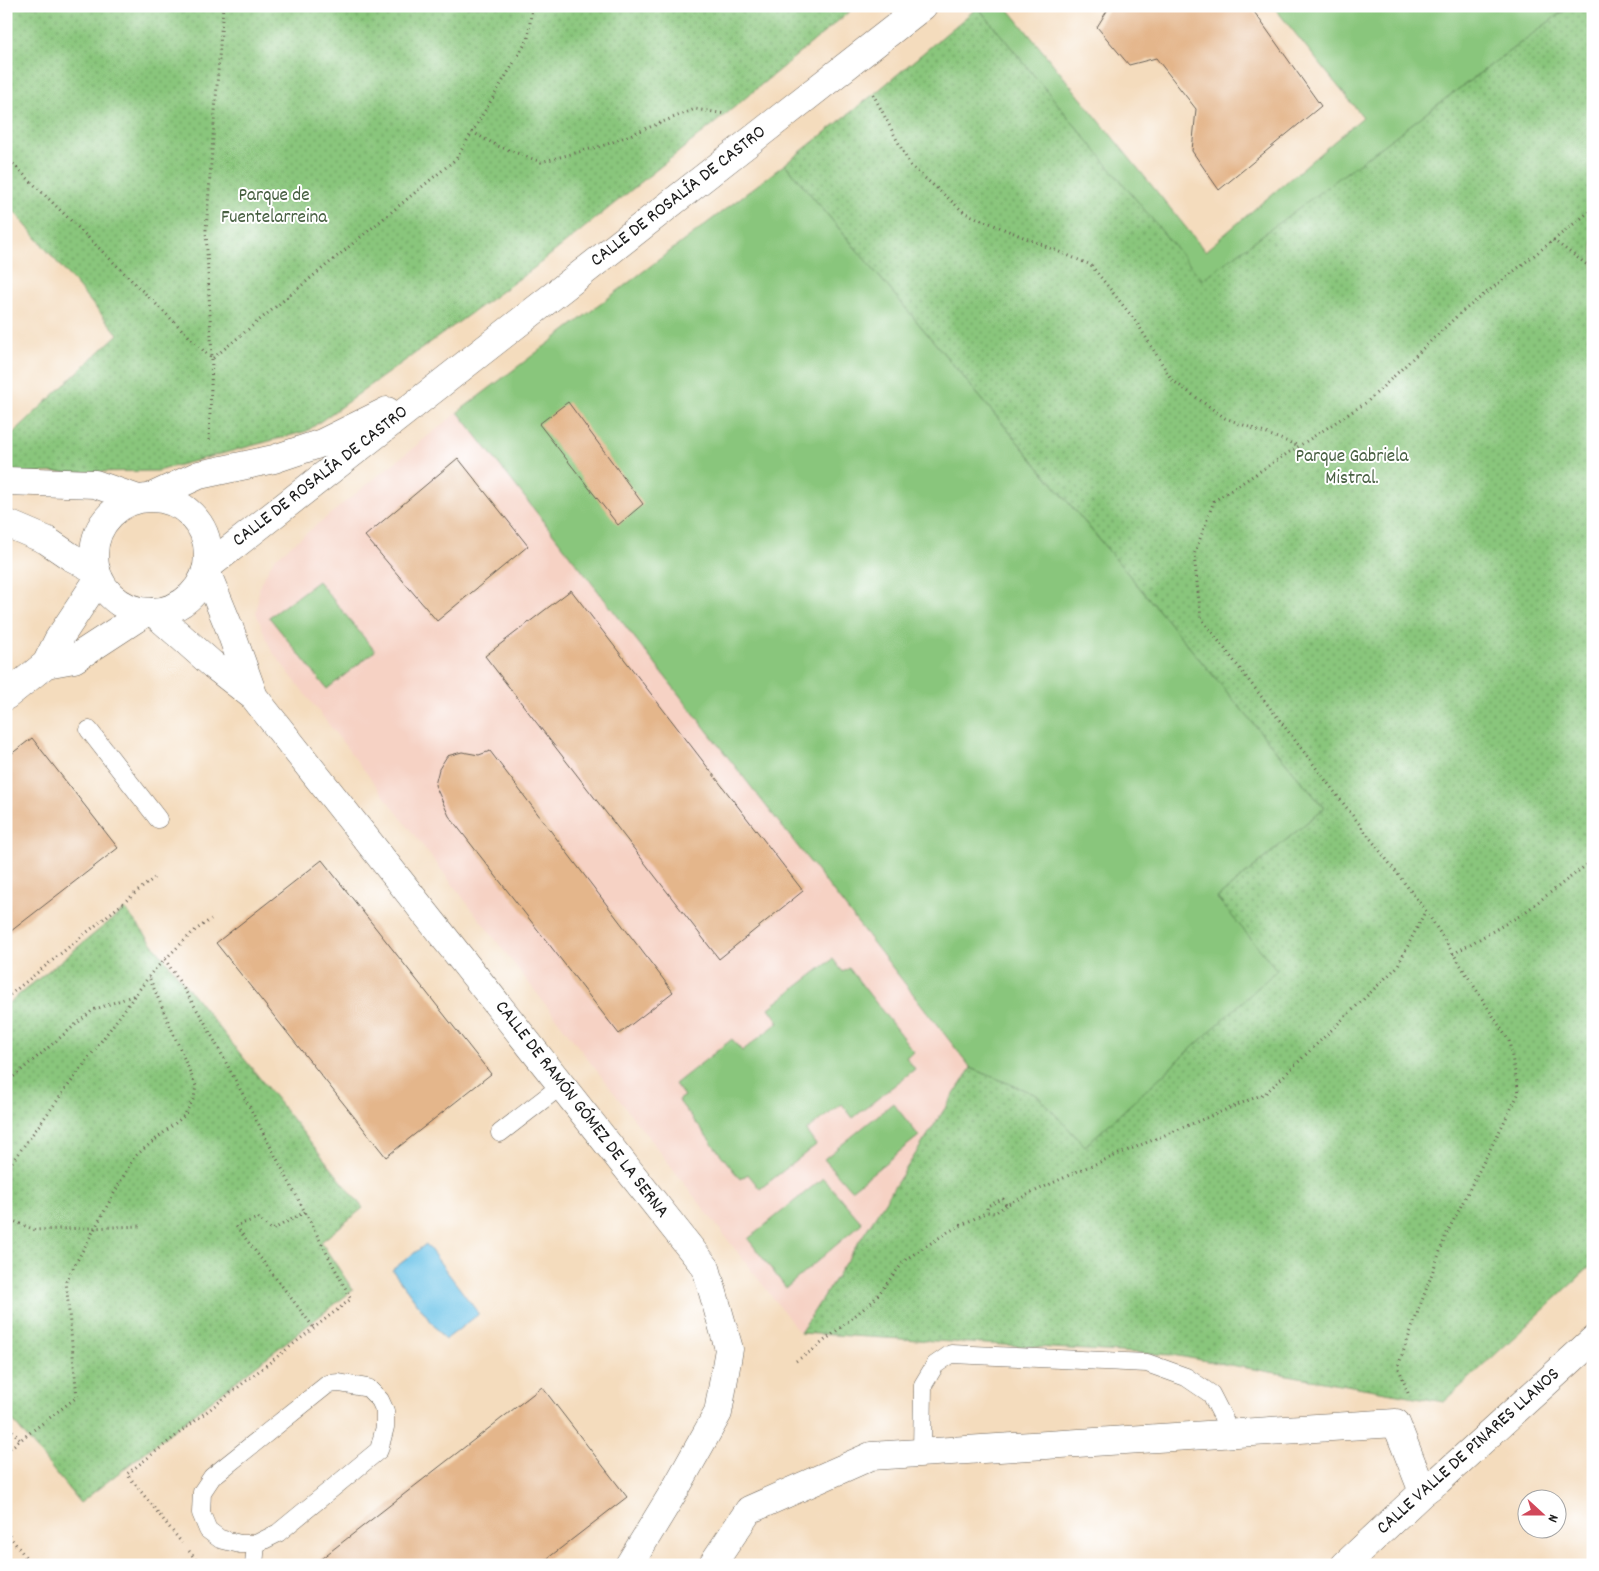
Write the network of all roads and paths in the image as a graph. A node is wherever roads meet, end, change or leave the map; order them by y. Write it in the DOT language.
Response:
graph roads {
  1 [pos="7,6"];
  2 [pos="223,6"];
  3 [pos="532,6"];
  4 [pos="923,6"];
  5 [pos="874,94"];
  6 [pos="6,113"];
  7 [pos="726,114"];
  8 [pos="472,132"];
  9 [pos="6,157"];
  10 [pos="1593,209"];
  11 [pos="1553,240"];
  12 [pos="1593,268"];
  13 [pos="212,360"];
  14 [pos="436,388"];
  15 [pos="1298,446"];
  16 [pos="209,448"];
  17 [pos="6,481"];
  18 [pos="143,498"];
  19 [pos="6,523"];
  20 [pos="207,569"];
  21 [pos="97,574"];
  22 [pos="149,612"];
  23 [pos="46,664"];
  24 [pos="6,696"];
  25 [pos="254,697"];
  26 [pos="89,730"];
  27 [pos="158,819"];
  28 [pos="1593,860"];
  29 [pos="154,878"];
  30 [pos="1426,911"];
  31 [pos="211,919"];
  32 [pos="1453,954"];
  33 [pos="165,960"];
  34 [pos="149,977"];
  35 [pos="135,995"];
  36 [pos="6,998"];
  37 [pos="6,1083"];
  38 [pos="562,1085"];
  39 [pos="500,1133"];
  40 [pos="6,1170"];
  41 [pos="1006,1205"];
  42 [pos="305,1212"];
  43 [pos="987,1212"];
  44 [pos="6,1218"];
  45 [pos="140,1226"];
  46 [pos="95,1228"];
  47 [pos="314,1328"];
  48 [pos="1593,1340"];
  49 [pos="796,1361"];
  50 [pos="1411,1402"];
  51 [pos="6,1423"];
  52 [pos="1231,1433"];
  53 [pos="20,1440"];
  54 [pos="6,1451"];
  55 [pos="922,1454"];
  56 [pos="1423,1492"];
  57 [pos="6,1532"];
  58 [pos="256,1544"];
  59 [pos="32,1565"];
  60 [pos="200,1565"];
  61 [pos="254,1565"];
  62 [pos="629,1565"];
  63 [pos="712,1565"];
  64 [pos="1345,1565"];
  1 -- 6 [label="path"];
  2 -- 13 [label="path"];
  3 -- 8 [label="path"];
  4 -- 14 [label="street, CALLE DE ROSALÍA DE CASTRO"];
  5 -- 15 [label="path"];
  7 -- 8 [label="path"];
  8 -- 13 [label="path"];
  9 -- 13 [label="path"];
  10 -- 11 [label="path"];
  11 -- 12 [label="path"];
  11 -- 15 [label="path"];
  13 -- 16 [label="path"];
  14 -- 18 [label="street, CALLE DE ROSALÍA DE CASTRO"];
  14 -- 20 [label="street, CALLE DE ROSALÍA DE CASTRO"];
  15 -- 30 [label="path"];
  17 -- 18 [label="street"];
  18 -- 20 [label="street"];
  18 -- 21 [label="street"];
  19 -- 21 [label="street"];
  20 -- 22 [label="street"];
  20 -- 25 [label="street, CALLE DE RAMÓN GÓMEZ DE LA SERNA"];
  21 -- 22 [label="street"];
  21 -- 23 [label="street"];
  22 -- 23 [label="street"];
  22 -- 25 [label="street, CALLE DE RAMÓN GÓMEZ DE LA SERNA"];
  23 -- 24 [label="street"];
  25 -- 38 [label="street, CALLE DE RAMÓN GÓMEZ DE LA SERNA"];
  26 -- 27 [label="lane"];
  28 -- 32 [label="path"];
  29 -- 36 [label="path"];
  30 -- 32 [label="path"];
  30 -- 41 [label="path"];
  31 -- 33 [label="path"];
  32 -- 50 [label="path"];
  33 -- 34 [label="path"];
  33 -- 42 [label="path"];
  34 -- 35 [label="path"];
  34 -- 46 [label="path"];
  35 -- 37 [label="path"];
  35 -- 40 [label="path"];
  38 -- 39 [label="lane"];
  38 -- 62 [label="street, CALLE DE RAMÓN GÓMEZ DE LA SERNA"];
  41 -- 43 [label="path"];
  41 -- 43 [label="path"];
  42 -- 47 [label="path"];
  42 -- 47 [label="path"];
  43 -- 49 [label="path"];
  44 -- 46 [label="path"];
  45 -- 46 [label="path"];
  46 -- 53 [label="path"];
  47 -- 60 [label="path"];
  48 -- 56 [label="street, CALLE VALLE DE PINARES LLANOS"];
  51 -- 53 [label="path"];
  52 -- 55 [label="street"];
  52 -- 55 [label="lane"];
  52 -- 56 [label="street"];
  53 -- 54 [label="path"];
  55 -- 63 [label="street"];
  56 -- 64 [label="street, CALLE VALLE DE PINARES LLANOS"];
  57 -- 59 [label="path"];
  58 -- 58 [label="lane"];
  58 -- 61 [label="lane"];
}
